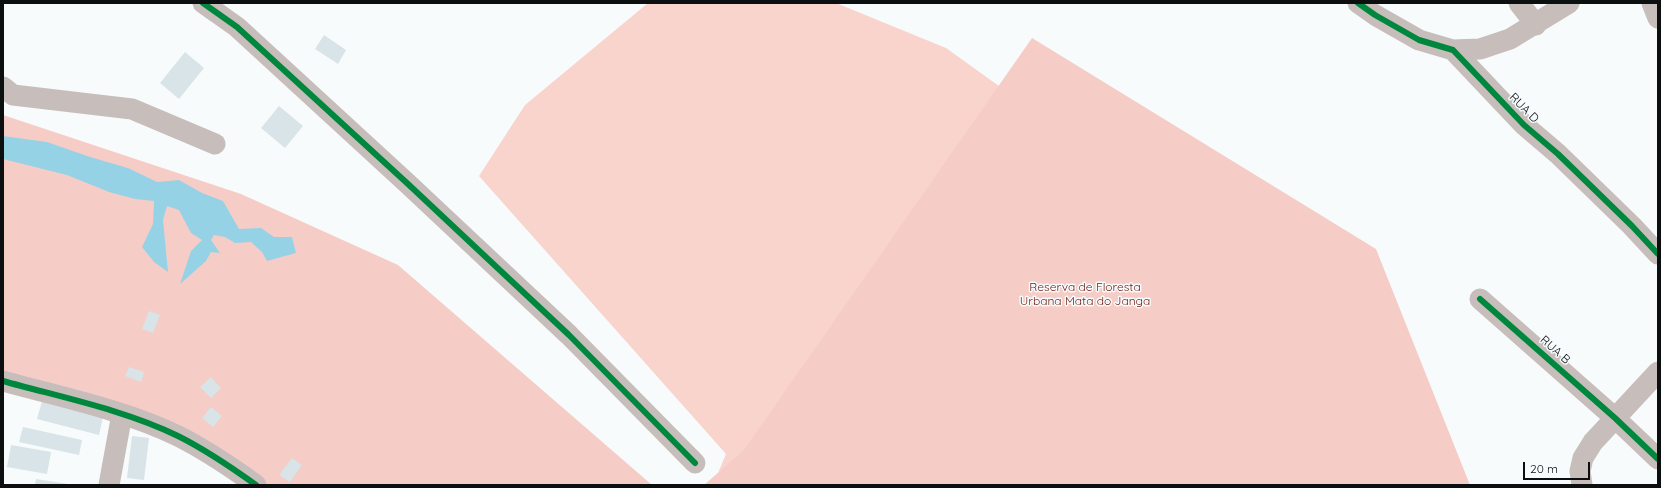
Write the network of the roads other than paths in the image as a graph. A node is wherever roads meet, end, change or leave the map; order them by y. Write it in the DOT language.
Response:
graph roads {
  1 [pos="203,3"];
  2 [pos="1358,3"];
  3 [pos="1519,3"];
  4 [pos="1569,3"];
  5 [pos="1652,3"];
  6 [pos="1658,18"];
  7 [pos="1536,25"];
  8 [pos="1453,50"];
  9 [pos="3,87"];
  10 [pos="215,144"];
  11 [pos="1658,254"];
  12 [pos="1480,299"];
  13 [pos="1658,372"];
  14 [pos="3,381"];
  15 [pos="122,414"];
  16 [pos="1615,418"];
  17 [pos="1658,459"];
  18 [pos="695,463"];
  19 [pos="1581,478"];
  20 [pos="109,485"];
  21 [pos="256,485"];
  1 -- 18 [label="street"];
  2 -- 8 [label="street"];
  3 -- 7 [label="street"];
  4 -- 7 [label="street"];
  5 -- 6 [label="street"];
  7 -- 8 [label="street"];
  8 -- 11 [label="street, RUA D"];
  9 -- 10 [label="street"];
  12 -- 16 [label="street, RUA B"];
  13 -- 16 [label="street"];
  14 -- 15 [label="street"];
  15 -- 20 [label="street"];
  15 -- 21 [label="street"];
  16 -- 17 [label="street"];
  16 -- 19 [label="street"];
}
